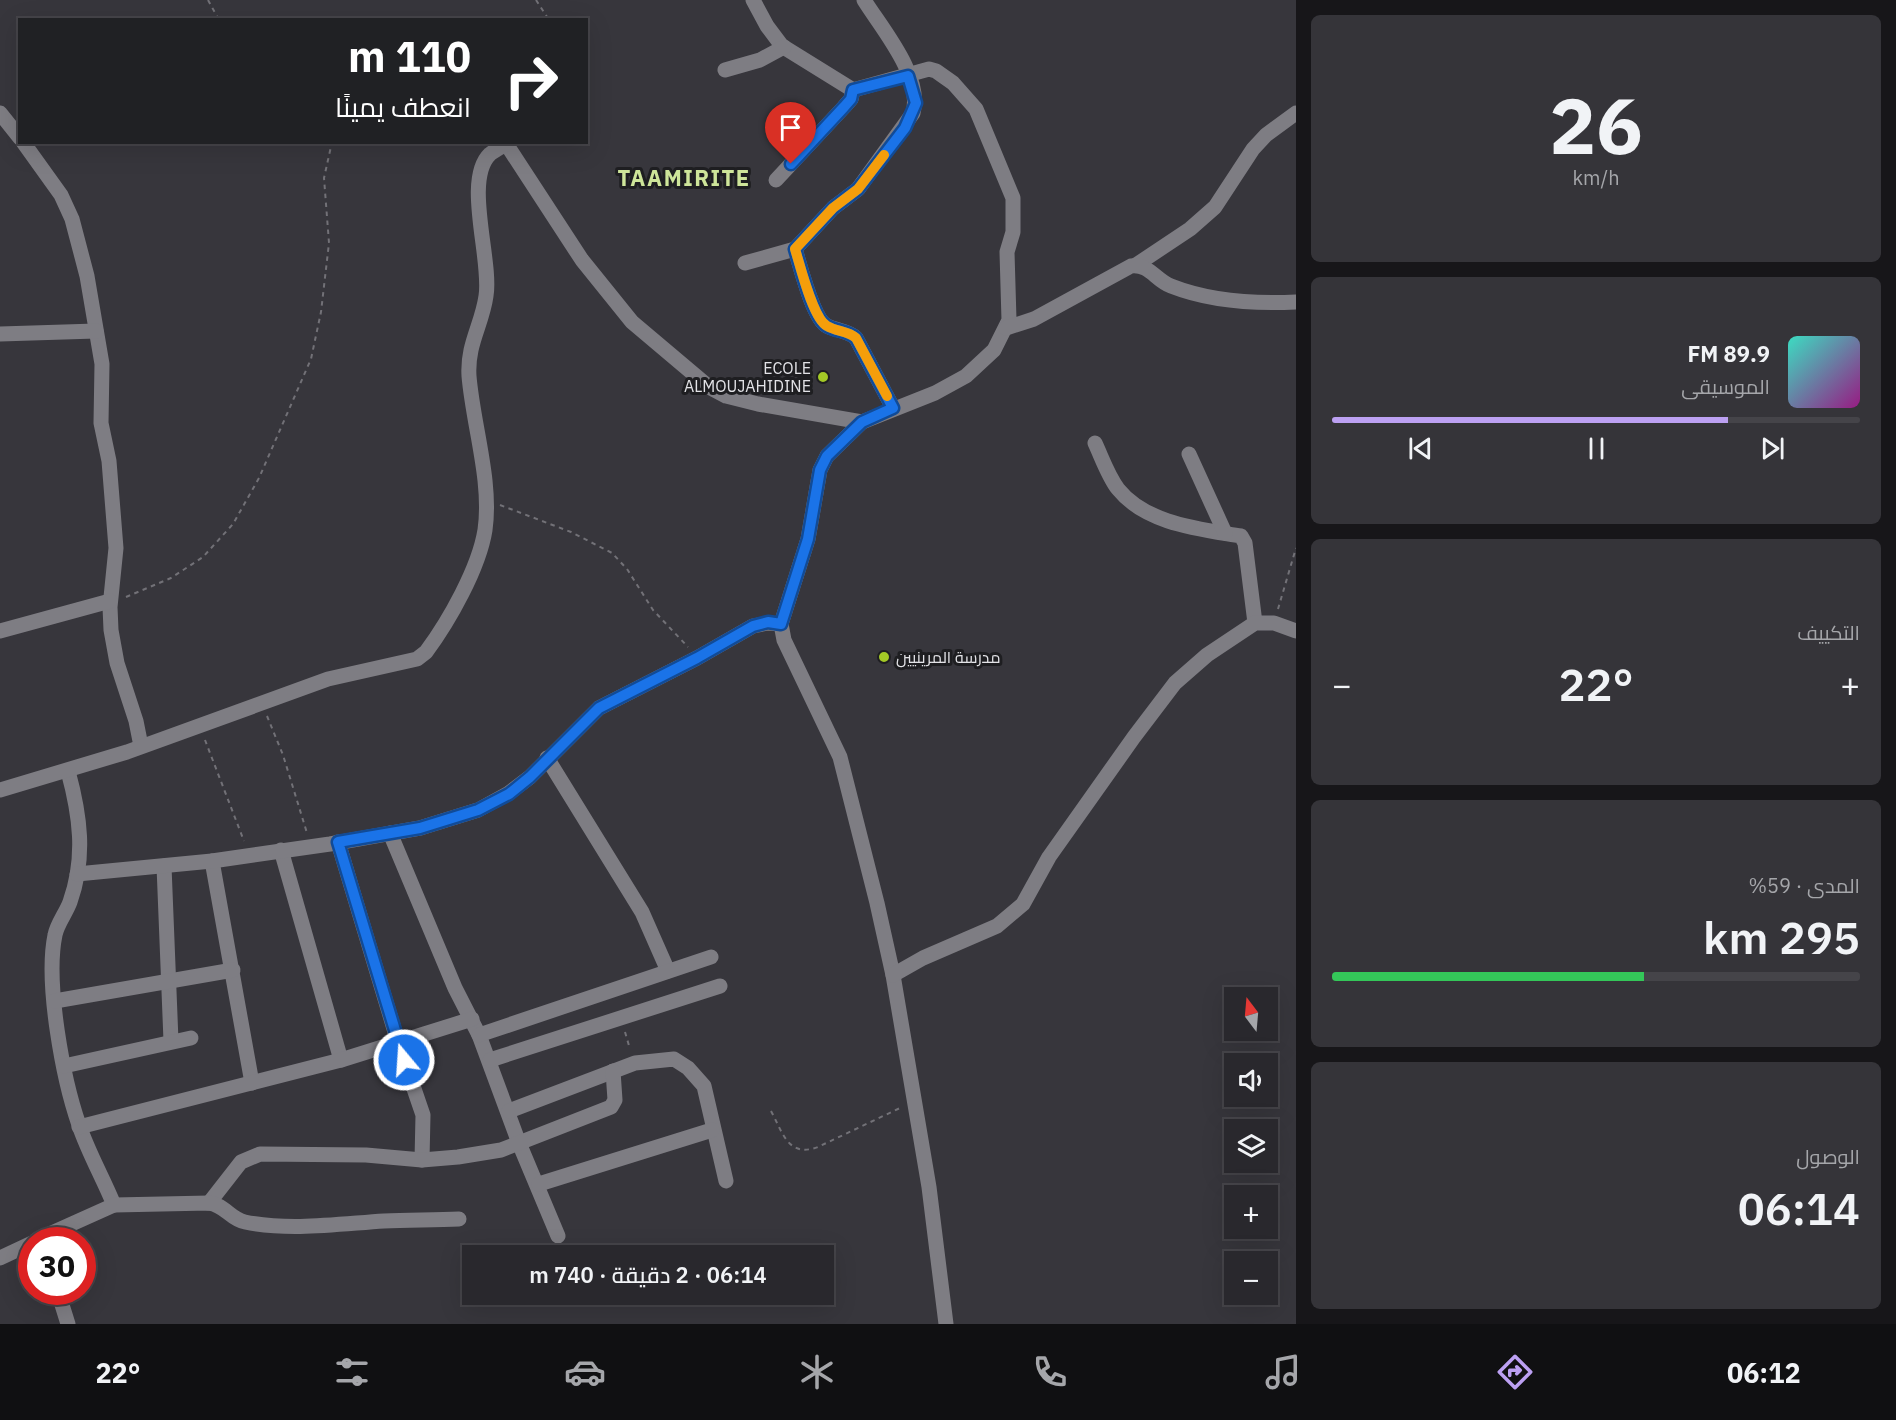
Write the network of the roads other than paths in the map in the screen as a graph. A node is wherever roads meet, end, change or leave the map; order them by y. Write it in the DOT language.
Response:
graph roads {
  1 [pos="753,0"];
  2 [pos="864,0"];
  3 [pos="784,47"];
  4 [pos="725,70"];
  5 [pos="908,76"];
  6 [pos="853,90"];
  7 [pos="0,113"];
  8 [pos="1296,113"];
  9 [pos="18,136"];
  10 [pos="24,144"];
  11 [pos="504,144"];
  12 [pos="506,144"];
  13 [pos="776,180"];
  14 [pos="795,249"];
  15 [pos="745,263"];
  16 [pos="1136,265"];
  17 [pos="1296,303"];
  18 [pos="1006,328"];
  19 [pos="96,332"];
  20 [pos="0,334"];
  21 [pos="893,408"];
  22 [pos="862,422"];
  23 [pos="1095,443"];
  24 [pos="1189,454"];
  25 [pos="1225,533"];
  26 [pos="111,601"];
  27 [pos="1255,623"];
  28 [pos="781,624"];
  29 [pos="0,631"];
  30 [pos="1296,631"];
  31 [pos="141,746"];
  32 [pos="547,758"];
  33 [pos="68,771"];
  34 [pos="0,790"];
  35 [pos="390,833"];
  36 [pos="338,842"];
  37 [pos="281,850"];
  38 [pos="212,861"];
  39 [pos="164,866"];
  40 [pos="77,874"];
  41 [pos="711,957"];
  42 [pos="233,970"];
  43 [pos="668,971"];
  44 [pos="893,975"];
  45 [pos="168,981"];
  46 [pos="720,986"];
  47 [pos="55,1001"];
  48 [pos="472,1019"];
  49 [pos="479,1035"];
  50 [pos="191,1038"];
  51 [pos="171,1041"];
  52 [pos="398,1042"];
  53 [pos="341,1060"];
  54 [pos="490,1060"];
  55 [pos="64,1066"];
  56 [pos="613,1071"];
  57 [pos="252,1083"];
  58 [pos="509,1111"];
  59 [pos="79,1127"];
  60 [pos="712,1130"];
  61 [pos="519,1143"];
  62 [pos="422,1160"];
  63 [pos="726,1181"];
  64 [pos="539,1184"];
  65 [pos="209,1203"];
  66 [pos="114,1205"];
  67 [pos="459,1219"];
  68 [pos="67,1227"];
  69 [pos="558,1236"];
  70 [pos="18,1250"];
  71 [pos="0,1258"];
  72 [pos="62,1305"];
  73 [pos="68,1324"];
  74 [pos="946,1324"];
  1 -- 3 [label="street"];
  2 -- 5 [label="street"];
  3 -- 4 [label="street"];
  3 -- 6 [label="street"];
  5 -- 6 [label="street"];
  5 -- 14 [label="street"];
  5 -- 18 [label="street"];
  6 -- 13 [label="street"];
  7 -- 9 [label="street"];
  8 -- 16 [label="street"];
  10 -- 19 [label="street"];
  11 -- 31 [label="street"];
  12 -- 22 [label="street"];
  14 -- 15 [label="street"];
  14 -- 21 [label="street"];
  16 -- 17 [label="street"];
  16 -- 18 [label="street"];
  18 -- 21 [label="street"];
  19 -- 20 [label="street"];
  19 -- 26 [label="street"];
  21 -- 22 [label="street"];
  22 -- 28 [label="street"];
  23 -- 25 [label="street"];
  24 -- 25 [label="street"];
  25 -- 27 [label="street"];
  26 -- 29 [label="street"];
  26 -- 31 [label="street"];
  27 -- 30 [label="street"];
  27 -- 44 [label="street"];
  28 -- 32 [label="street"];
  28 -- 44 [label="street"];
  31 -- 33 [label="street"];
  32 -- 35 [label="street"];
  32 -- 43 [label="street"];
  33 -- 34 [label="street"];
  33 -- 40 [label="street"];
  35 -- 36 [label="street"];
  35 -- 48 [label="street"];
  36 -- 37 [label="street"];
  36 -- 52 [label="street"];
  37 -- 38 [label="street"];
  37 -- 53 [label="street"];
  38 -- 39 [label="street"];
  38 -- 42 [label="street"];
  39 -- 40 [label="street"];
  39 -- 45 [label="street"];
  40 -- 47 [label="street"];
  41 -- 43 [label="street"];
  42 -- 45 [label="street"];
  42 -- 57 [label="street"];
  43 -- 49 [label="street"];
  44 -- 74 [label="street"];
  45 -- 47 [label="street"];
  45 -- 51 [label="street"];
  46 -- 54 [label="street"];
  47 -- 55 [label="street"];
  48 -- 49 [label="street"];
  48 -- 52 [label="street"];
  49 -- 54 [label="street"];
  50 -- 51 [label="street"];
  51 -- 55 [label="street"];
  52 -- 53 [label="street"];
  52 -- 62 [label="street"];
  53 -- 57 [label="street"];
  54 -- 58 [label="street"];
  55 -- 59 [label="street"];
  56 -- 58 [label="street"];
  56 -- 60 [label="street"];
  56 -- 61 [label="street"];
  57 -- 59 [label="street"];
  58 -- 61 [label="street"];
  59 -- 66 [label="street"];
  60 -- 63 [label="street"];
  60 -- 64 [label="street"];
  61 -- 62 [label="street"];
  61 -- 64 [label="street"];
  62 -- 65 [label="street"];
  64 -- 69 [label="street"];
  65 -- 66 [label="street"];
  65 -- 67 [label="street"];
  66 -- 68 [label="street"];
  70 -- 71 [label="street"];
  72 -- 73 [label="street"];
}
